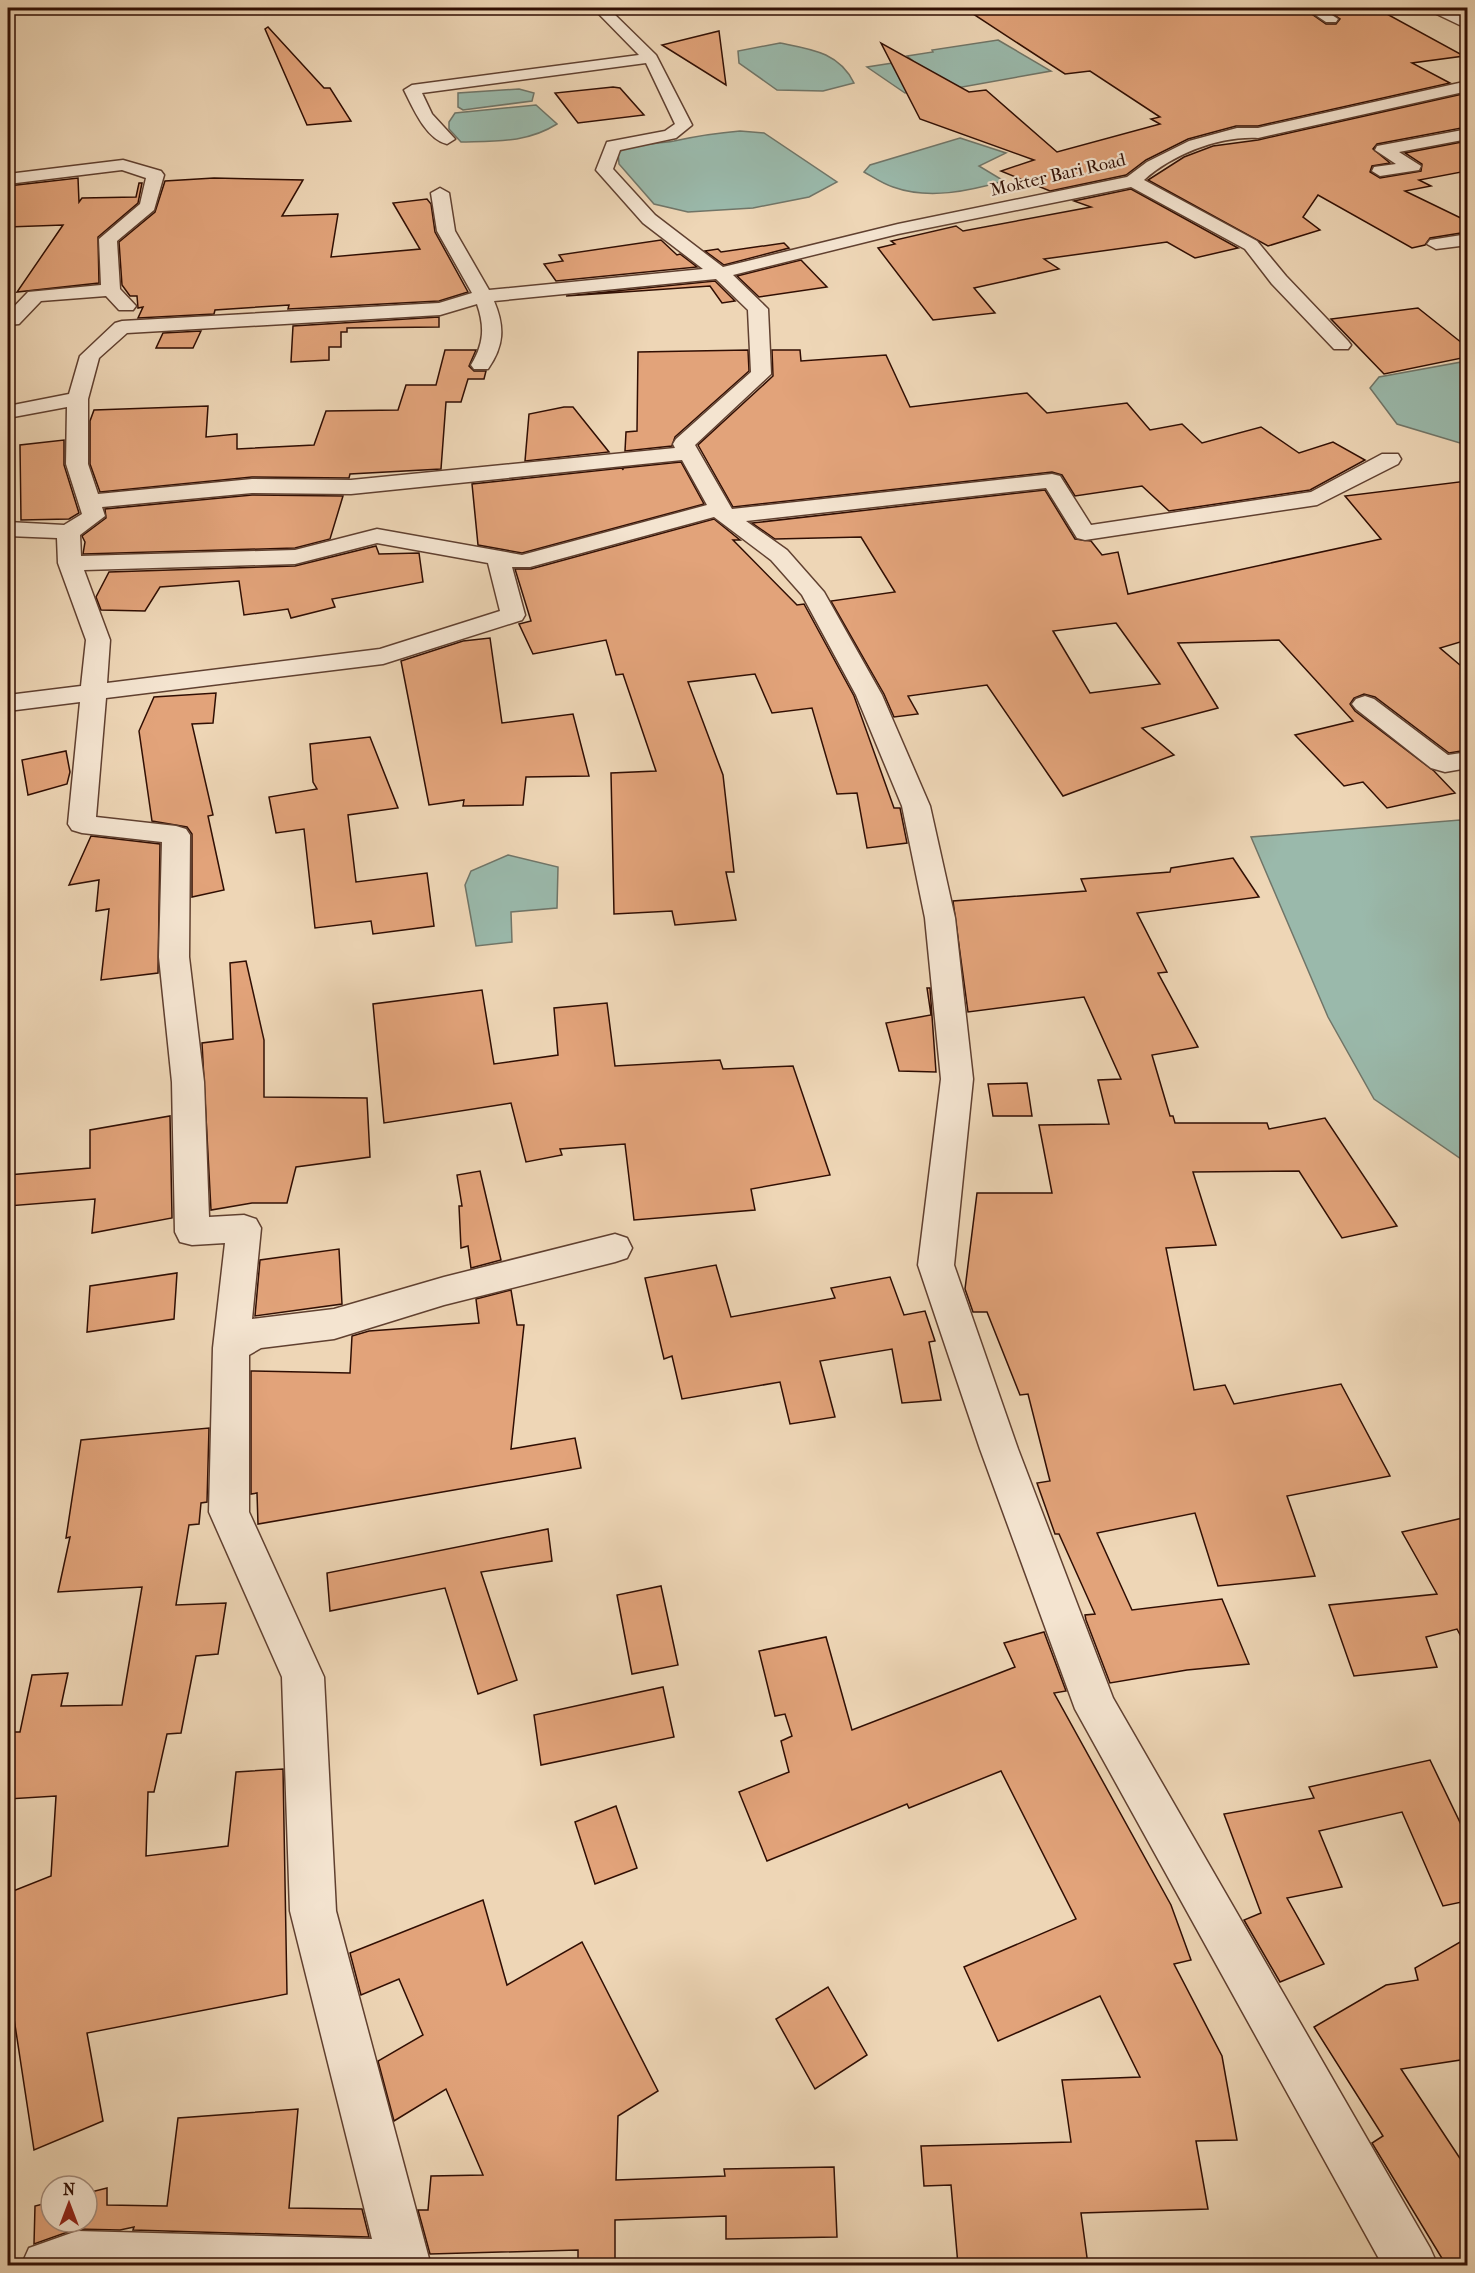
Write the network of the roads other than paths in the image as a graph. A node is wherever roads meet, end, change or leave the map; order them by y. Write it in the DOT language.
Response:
graph roads {
  1 [pos="600,8"];
  2 [pos="1312,8"];
  3 [pos="1431,8"];
  4 [pos="1331,19"];
  5 [pos="1467,25"];
  6 [pos="651,58"];
  7 [pos="1467,86"];
  8 [pos="1467,134"];
  9 [pos="447,139"];
  10 [pos="1380,171"];
  11 [pos="8,179"];
  12 [pos="1133,181"];
  13 [pos="440,193"];
  14 [pos="1467,238"];
  15 [pos="1436,244"];
  16 [pos="720,273"];
  17 [pos="111,291"];
  18 [pos="483,296"];
  19 [pos="8,320"];
  20 [pos="122,327"];
  21 [pos="1341,345"];
  22 [pos="481,366"];
  23 [pos="78,399"];
  24 [pos="8,412"];
  25 [pos="690,453"];
  26 [pos="1390,459"];
  27 [pos="89,502"];
  28 [pos="723,513"];
  29 [pos="8,530"];
  30 [pos="68,531"];
  31 [pos="498,558"];
  32 [pos="70,563"];
  33 [pos="93,693"];
  34 [pos="8,703"];
  35 [pos="1365,704"];
  36 [pos="1467,760"];
  37 [pos="615,1248"];
  38 [pos="231,1347"];
  39 [pos="47,2265"];
  40 [pos="403,2265"];
  41 [pos="1412,2265"];
  1 -- 6 [label="street"];
  2 -- 4 [label="street"];
  3 -- 5 [label="street"];
  6 -- 9 [label="street"];
  6 -- 16 [label="street"];
  7 -- 12 [label="street, Mokter Bari Road"];
  8 -- 10 [label="street"];
  11 -- 17 [label="street"];
  12 -- 16 [label="street, Mokter Bari Road"];
  12 -- 21 [label="street"];
  13 -- 18 [label="street"];
  14 -- 15 [label="street"];
  16 -- 18 [label="street, Mokter Bari Road"];
  16 -- 25 [label="street"];
  17 -- 19 [label="street"];
  17 -- 20 [label="street"];
  18 -- 20 [label="street, Mokter Bari Road"];
  18 -- 22 [label="street"];
  20 -- 23 [label="street"];
  23 -- 24 [label="street"];
  23 -- 27 [label="street"];
  25 -- 27 [label="street"];
  25 -- 28 [label="street"];
  26 -- 28 [label="street"];
  27 -- 30 [label="street"];
  28 -- 31 [label="street"];
  28 -- 41 [label="street"];
  29 -- 30 [label="street"];
  30 -- 32 [label="street"];
  31 -- 32 [label="street"];
  31 -- 33 [label="street"];
  32 -- 33 [label="street"];
  33 -- 34 [label="street"];
  33 -- 38 [label="street"];
  35 -- 36 [label="street"];
  37 -- 38 [label="street"];
  38 -- 40 [label="street"];
  39 -- 40 [label="street"];
}
